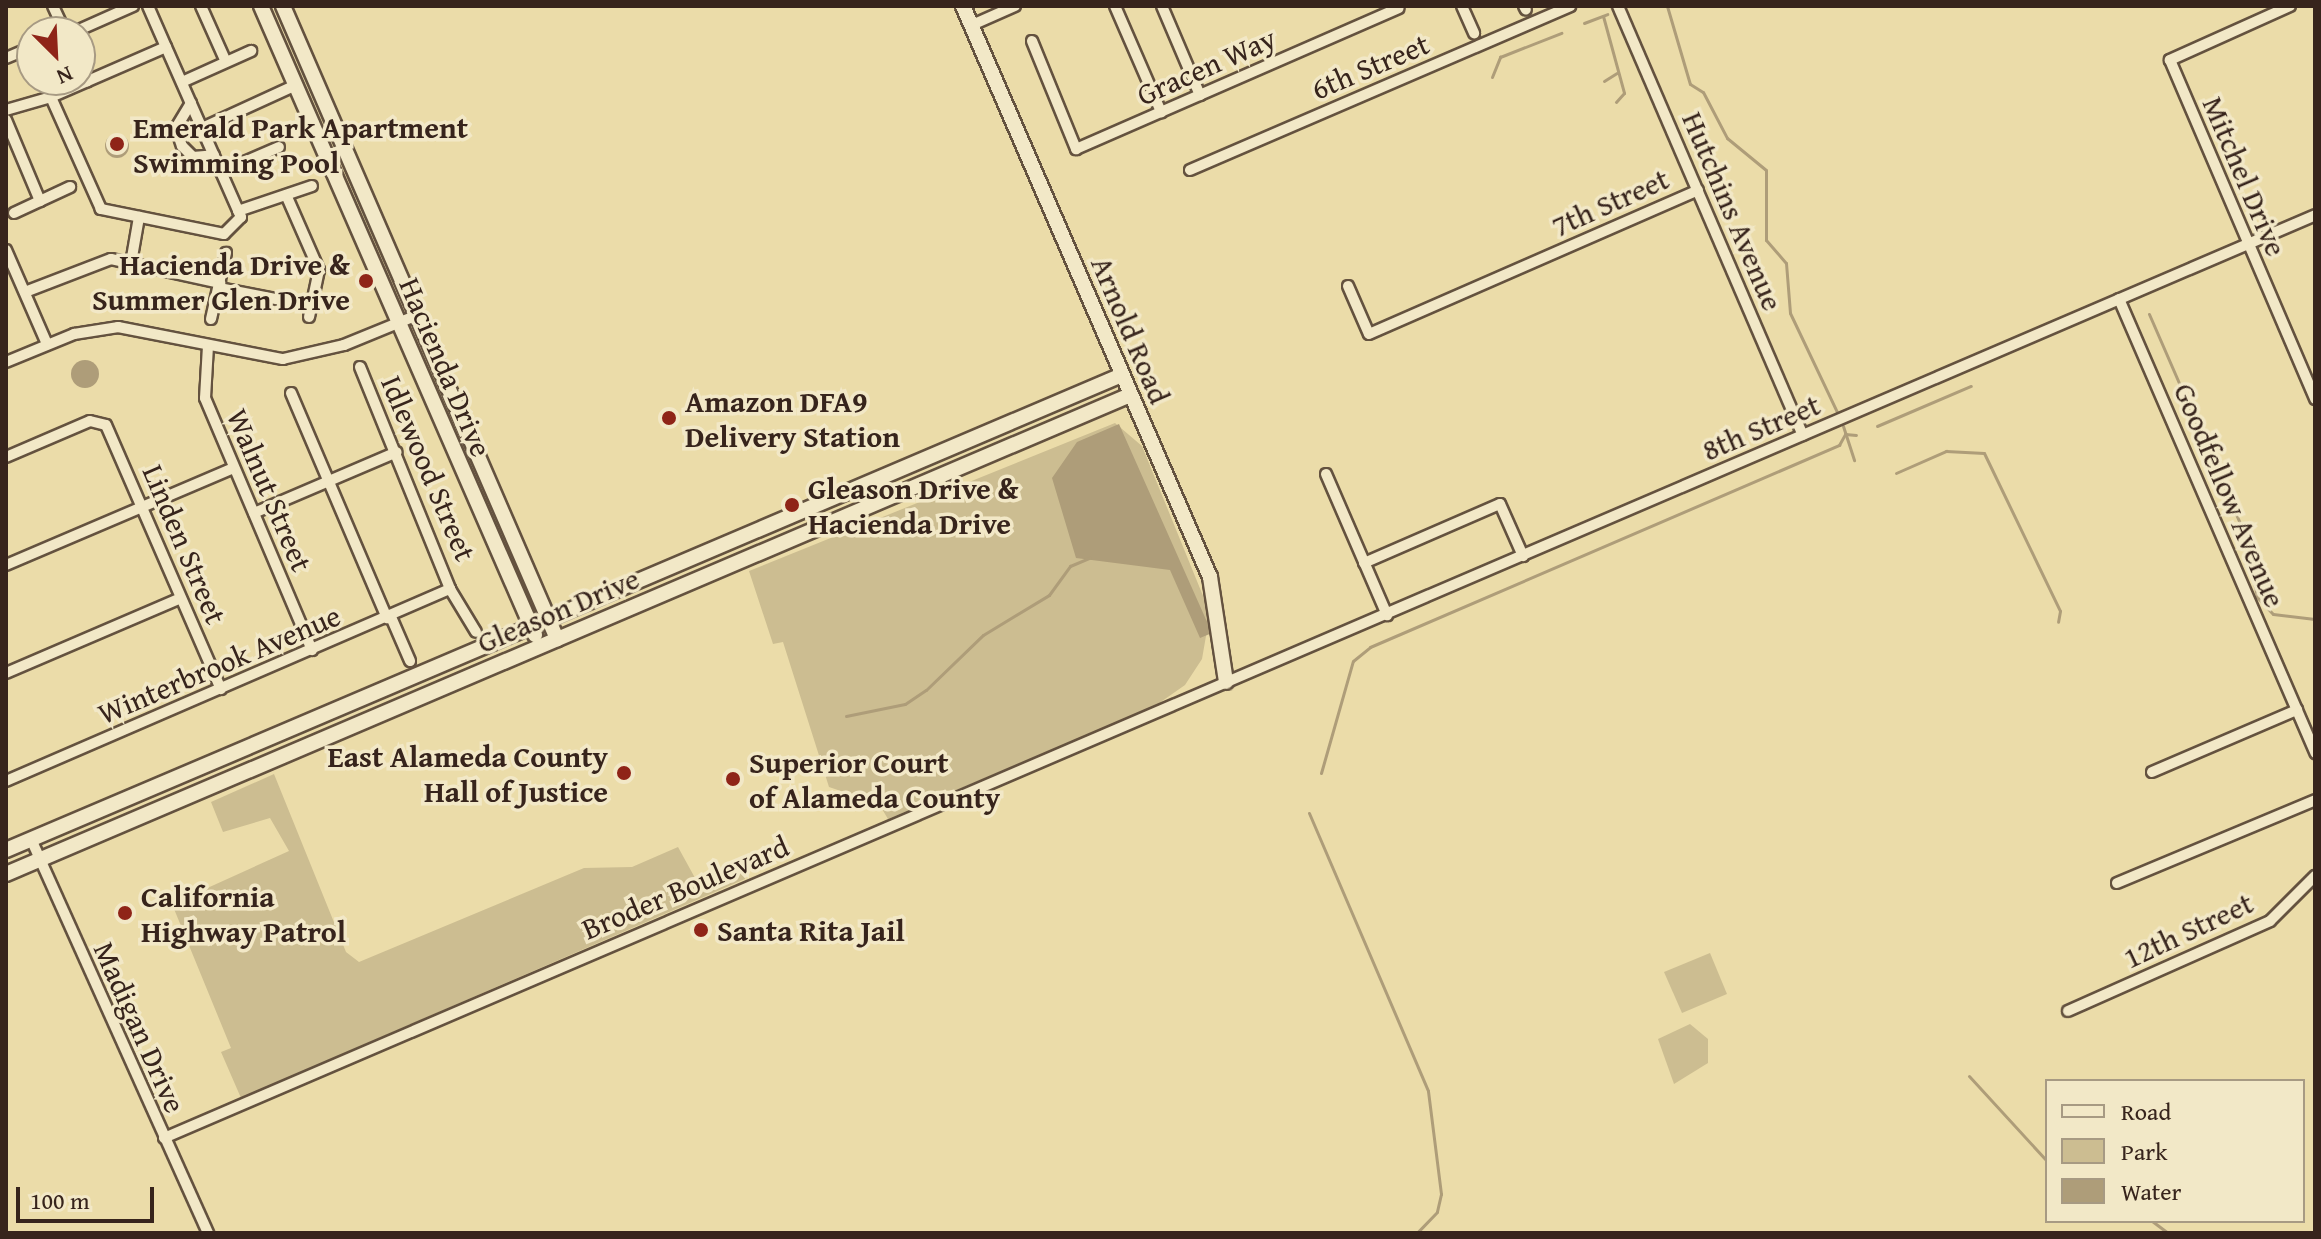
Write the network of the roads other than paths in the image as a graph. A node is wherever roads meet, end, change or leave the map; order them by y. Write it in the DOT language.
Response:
graph roads {
  1 [pos="133,6"];
  2 [pos="148,6"];
  3 [pos="201,6"];
  4 [pos="261,6"];
  5 [pos="283,6"];
  6 [pos="963,6"];
  7 [pos="1015,6"];
  8 [pos="1115,6"];
  9 [pos="1462,6"];
  10 [pos="1570,6"];
  11 [pos="1618,6"];
  12 [pos="2290,6"];
  13 [pos="1166,7"];
  14 [pos="1398,8"];
  15 [pos="96,22"];
  16 [pos="972,25"];
  17 [pos="1474,33"];
  18 [pos="1032,41"];
  19 [pos="166,47"];
  20 [pos="251,51"];
  21 [pos="226,62"];
  22 [pos="96,77"];
  23 [pos="182,82"];
  24 [pos="296,85"];
  25 [pos="1200,95"];
  26 [pos="51,97"];
  27 [pos="191,103"];
  28 [pos="306,108"];
  29 [pos="6,110"];
  30 [pos="1161,112"];
  31 [pos="330,113"];
  32 [pos="6,120"];
  33 [pos="202,128"];
  34 [pos="279,147"];
  35 [pos="214,155"];
  36 [pos="1190,170"];
  37 [pos="221,172"];
  38 [pos="312,186"];
  39 [pos="70,187"];
  40 [pos="1698,190"];
  41 [pos="287,197"];
  42 [pos="40,201"];
  43 [pos="238,211"];
  44 [pos="14,213"];
  45 [pos="2315,215"];
  46 [pos="139,217"];
  47 [pos="2248,244"];
  48 [pos="6,250"];
  49 [pos="226,253"];
  50 [pos="131,263"];
  51 [pos="219,286"];
  52 [pos="1348,286"];
  53 [pos="25,292"];
  54 [pos="2119,299"];
  55 [pos="312,306"];
  56 [pos="417,315"];
  57 [pos="309,317"];
  58 [pos="211,319"];
  59 [pos="399,322"];
  60 [pos="47,344"];
  61 [pos="208,346"];
  62 [pos="6,362"];
  63 [pos="360,367"];
  64 [pos="1122,375"];
  65 [pos="291,393"];
  66 [pos="1130,395"];
  67 [pos="2315,399"];
  68 [pos="1803,435"];
  69 [pos="397,452"];
  70 [pos="6,457"];
  71 [pos="233,468"];
  72 [pos="1326,474"];
  73 [pos="328,481"];
  74 [pos="143,507"];
  75 [pos="254,513"];
  76 [pos="1523,556"];
  77 [pos="1364,563"];
  78 [pos="6,565"];
  79 [pos="450,589"];
  80 [pos="181,598"];
  81 [pos="1387,615"];
  82 [pos="389,617"];
  83 [pos="549,619"];
  84 [pos="532,627"];
  85 [pos="476,632"];
  86 [pos="557,639"];
  87 [pos="541,646"];
  88 [pos="312,650"];
  89 [pos="410,661"];
  90 [pos="6,673"];
  91 [pos="1226,682"];
  92 [pos="221,689"];
  93 [pos="2297,710"];
  94 [pos="2315,753"];
  95 [pos="2152,772"];
  96 [pos="6,781"];
  97 [pos="2315,800"];
  98 [pos="31,839"];
  99 [pos="6,850"];
  100 [pos="40,859"];
  101 [pos="6,874"];
  102 [pos="2315,876"];
  103 [pos="2117,883"];
  104 [pos="2068,1011"];
  105 [pos="164,1138"];
  106 [pos="208,1233"];
  1 -- 15 [label="street"];
  2 -- 19 [label="street"];
  3 -- 21 [label="street"];
  4 -- 24 [label="main road, Hacienda Drive"];
  5 -- 31 [label="main road, Hacienda Drive"];
  6 -- 16 [label="main road, Arnold Road"];
  7 -- 16 [label="street"];
  8 -- 30 [label="street"];
  9 -- 17 [label="street"];
  10 -- 36 [label="street, 6th Street"];
  11 -- 40 [label="street, Hutchins Avenue"];
  12 -- 47 [label="street, Mitchel Drive"];
  13 -- 25 [label="street"];
  14 -- 25 [label="street, Gracen Way"];
  16 -- 64 [label="main road, Arnold Road"];
  18 -- 30 [label="street, Gracen Way"];
  19 -- 22 [label="street"];
  19 -- 23 [label="street"];
  20 -- 21 [label="street"];
  21 -- 23 [label="street"];
  23 -- 27 [label="street"];
  24 -- 28 [label="main road, Hacienda Drive"];
  24 -- 33 [label="street"];
  25 -- 30 [label="street, Gracen Way"];
  26 -- 29 [label="street"];
  26 -- 46 [label="street"];
  27 -- 33 [label="street"];
  27 -- 35 [label="street"];
  28 -- 31 [label="main road"];
  28 -- 59 [label="main road, Hacienda Drive"];
  31 -- 56 [label="main road, Hacienda Drive"];
  32 -- 42 [label="street"];
  33 -- 35 [label="street"];
  34 -- 37 [label="street"];
  35 -- 37 [label="street"];
  37 -- 43 [label="street"];
  38 -- 41 [label="street"];
  39 -- 42 [label="street"];
  40 -- 52 [label="street, 7th Street"];
  40 -- 68 [label="street, Hutchins Avenue"];
  41 -- 43 [label="street"];
  41 -- 55 [label="street"];
  42 -- 44 [label="street"];
  43 -- 46 [label="street"];
  45 -- 47 [label="street, 8th Street"];
  46 -- 50 [label="street"];
  47 -- 54 [label="street, 8th Street"];
  47 -- 67 [label="street, Mitchel Drive"];
  48 -- 53 [label="street"];
  49 -- 51 [label="street"];
  50 -- 51 [label="street"];
  50 -- 53 [label="street"];
  51 -- 55 [label="street"];
  51 -- 58 [label="street"];
  53 -- 60 [label="street"];
  54 -- 68 [label="street, 8th Street"];
  54 -- 93 [label="street, Goodfellow Avenue"];
  55 -- 57 [label="street"];
  56 -- 59 [label="street"];
  56 -- 83 [label="main road, Hacienda Drive"];
  59 -- 61 [label="street"];
  59 -- 84 [label="main road, Hacienda Drive"];
  60 -- 61 [label="street"];
  60 -- 62 [label="street"];
  61 -- 71 [label="street, Walnut Street"];
  63 -- 69 [label="street, Idlewood Street"];
  64 -- 66 [label="main road, Arnold Road"];
  64 -- 83 [label="main road, Gleason Drive"];
  65 -- 73 [label="street"];
  66 -- 86 [label="main road, Gleason Drive"];
  66 -- 91 [label="main road, Arnold Road"];
  68 -- 76 [label="street, 8th Street"];
  69 -- 73 [label="street"];
  69 -- 79 [label="street, Idlewood Street"];
  70 -- 74 [label="street, Linden Street"];
  71 -- 74 [label="street"];
  71 -- 75 [label="street, Walnut Street"];
  72 -- 77 [label="street"];
  73 -- 75 [label="street"];
  73 -- 82 [label="street"];
  74 -- 78 [label="street"];
  74 -- 80 [label="street, Linden Street"];
  75 -- 88 [label="street, Walnut Street"];
  76 -- 77 [label="street"];
  76 -- 81 [label="street, 8th Street"];
  77 -- 81 [label="street"];
  79 -- 82 [label="street, Winterbrook Avenue"];
  79 -- 85 [label="street, Idlewood Street"];
  80 -- 90 [label="street"];
  80 -- 92 [label="street, Linden Street"];
  81 -- 91 [label="street, 8th Street"];
  82 -- 88 [label="street, Winterbrook Avenue"];
  82 -- 89 [label="street"];
  83 -- 84 [label="main road, Gleason Drive"];
  83 -- 86 [label="main road, Hacienda Drive"];
  84 -- 87 [label="main road, Hacienda Drive"];
  84 -- 98 [label="main road, Gleason Drive"];
  86 -- 87 [label="main road, Gleason Drive"];
  87 -- 100 [label="main road, Gleason Drive"];
  88 -- 92 [label="street, Winterbrook Avenue"];
  91 -- 105 [label="street, Broder Boulevard"];
  92 -- 96 [label="street, Winterbrook Avenue"];
  93 -- 94 [label="street"];
  93 -- 95 [label="street"];
  97 -- 103 [label="street"];
  98 -- 99 [label="main road, Gleason Drive"];
  98 -- 100 [label="street, Madigan Drive"];
  100 -- 101 [label="main road, Gleason Drive"];
  100 -- 105 [label="street, Madigan Drive"];
  102 -- 104 [label="street, 12th Street"];
  105 -- 106 [label="street, Madigan Drive"];
}
